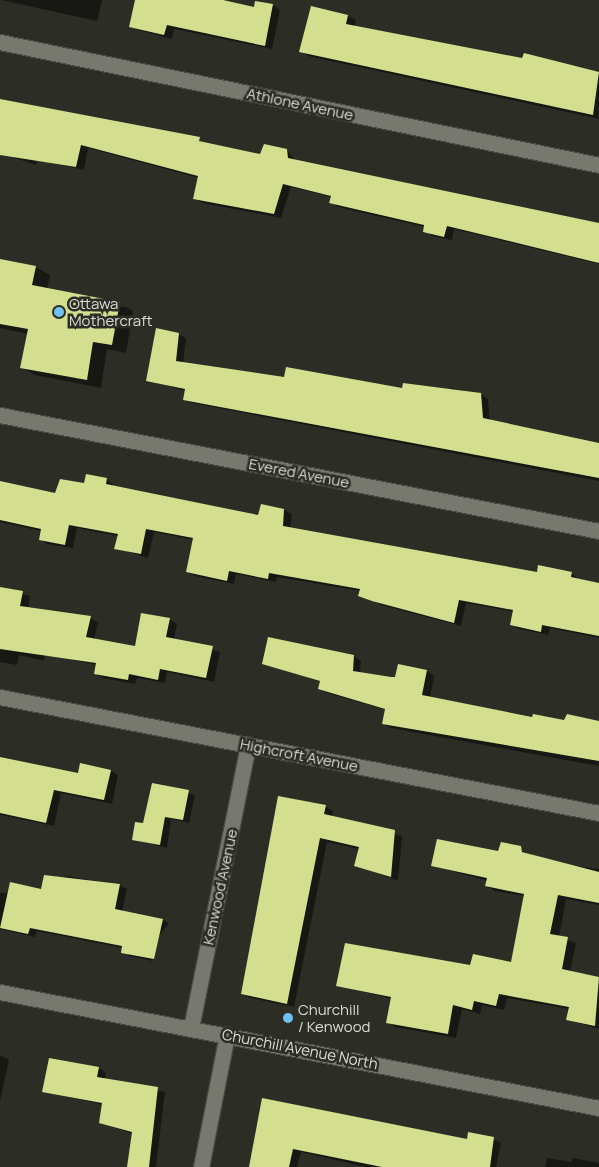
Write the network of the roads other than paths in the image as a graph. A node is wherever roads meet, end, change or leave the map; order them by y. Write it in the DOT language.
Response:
graph roads {
  1 [pos="0,42"];
  2 [pos="599,165"];
  3 [pos="0,414"];
  4 [pos="599,532"];
  5 [pos="0,697"];
  6 [pos="248,745"];
  7 [pos="599,813"];
  8 [pos="0,992"];
  9 [pos="191,1028"];
  10 [pos="227,1035"];
  11 [pos="599,1108"];
  12 [pos="201,1167"];
  1 -- 2 [label="street, Athlone Avenue"];
  3 -- 4 [label="street, Evered Avenue"];
  5 -- 6 [label="street, Highcroft Avenue"];
  6 -- 7 [label="street, Highcroft Avenue"];
  6 -- 9 [label="street, Kenwood Avenue"];
  8 -- 9 [label="street, Churchill Avenue North"];
  9 -- 10 [label="street, Churchill Avenue North"];
  10 -- 11 [label="street, Churchill Avenue North"];
  10 -- 12 [label="street"];
}
